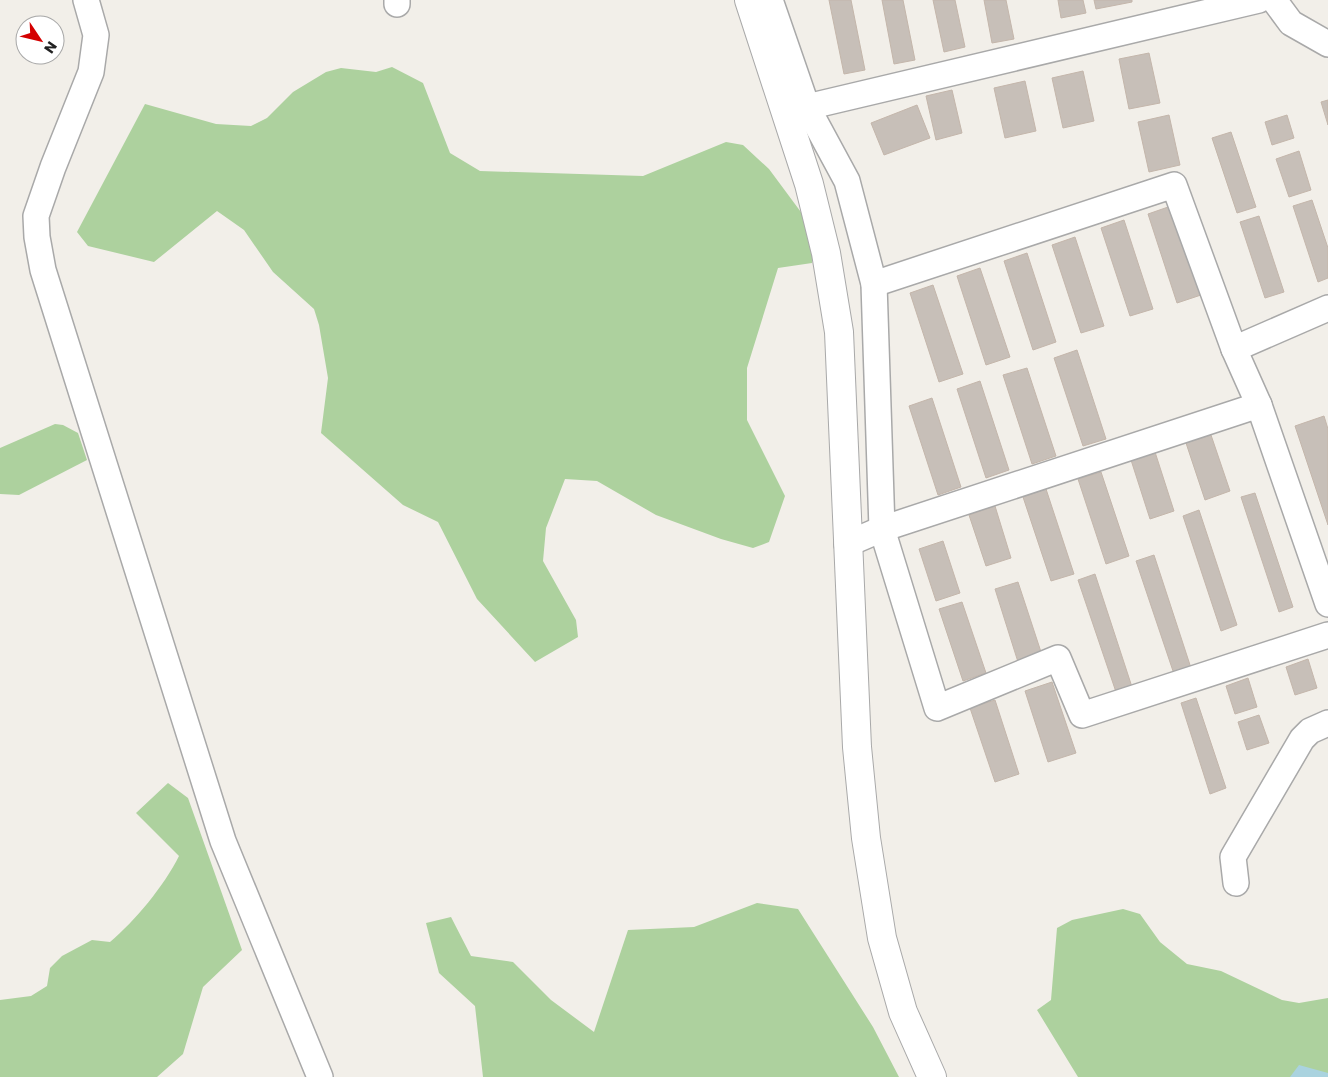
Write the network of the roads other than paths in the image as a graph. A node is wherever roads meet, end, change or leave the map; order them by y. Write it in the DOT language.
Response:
graph roads {
  1 [pos="86,0"];
  2 [pos="749,0"];
  3 [pos="770,0"];
  4 [pos="1259,0"];
  5 [pos="1274,0"];
  6 [pos="1328,44"];
  7 [pos="807,107"];
  8 [pos="874,284"];
  9 [pos="1328,308"];
  10 [pos="1234,349"];
  11 [pos="1259,405"];
  12 [pos="882,529"];
  13 [pos="847,544"];
  14 [pos="1328,604"];
  15 [pos="1328,635"];
  16 [pos="1328,723"];
  17 [pos="1236,883"];
  18 [pos="320,1077"];
  19 [pos="932,1077"];
  1 -- 18 [label="street"];
  2 -- 13 [label="street"];
  3 -- 7 [label="street"];
  4 -- 7 [label="street"];
  5 -- 6 [label="street"];
  7 -- 8 [label="street"];
  8 -- 10 [label="street"];
  8 -- 12 [label="street"];
  9 -- 10 [label="street"];
  10 -- 11 [label="street"];
  11 -- 12 [label="street"];
  11 -- 14 [label="street"];
  12 -- 13 [label="street"];
  12 -- 15 [label="street"];
  13 -- 19 [label="street"];
  16 -- 17 [label="street"];
}
